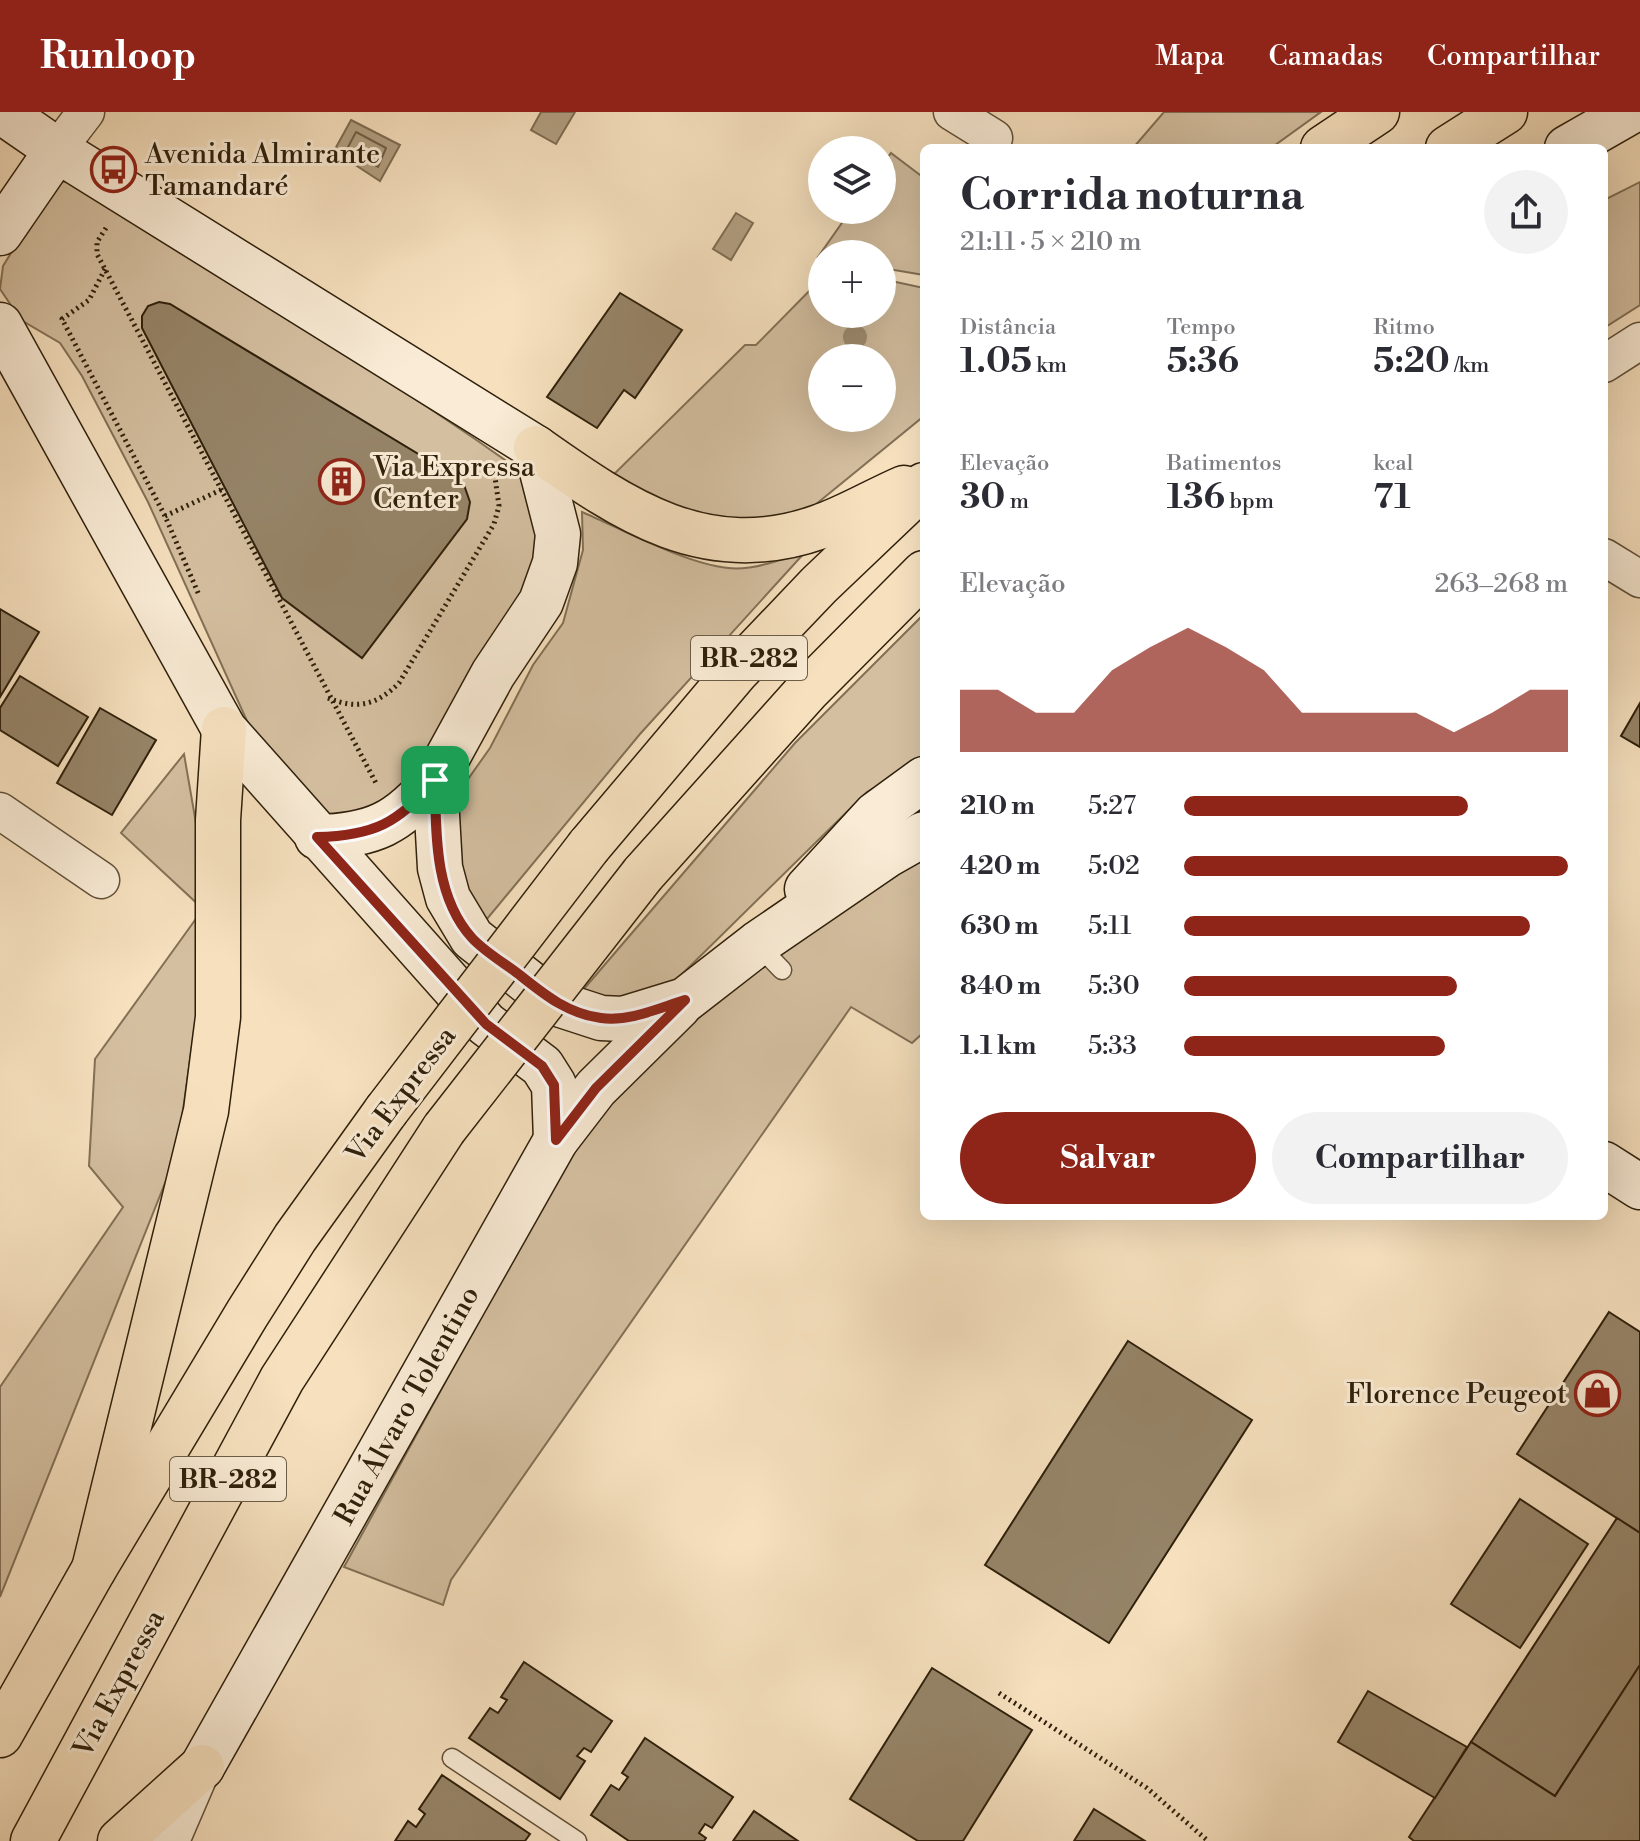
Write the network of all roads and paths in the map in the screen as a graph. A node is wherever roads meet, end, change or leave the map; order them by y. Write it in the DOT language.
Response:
graph roads {
  1 [pos="2,112"];
  2 [pos="86,112"];
  3 [pos="952,112"];
  4 [pos="1377,112"];
  5 [pos="1505,112"];
  6 [pos="1630,112"];
  7 [pos="994,138"];
  8 [pos="1329,144"];
  9 [pos="1454,144"];
  10 [pos="1574,144"];
  11 [pos="57,150"];
  12 [pos="110,224"];
  13 [pos="0,233"];
  14 [pos="105,269"];
  15 [pos="0,325"];
  16 [pos="1640,341"];
  17 [pos="1608,361"];
  18 [pos="536,448"];
  19 [pos="488,462"];
  20 [pos="920,480"];
  21 [pos="223,489"];
  22 [pos="920,489"];
  23 [pos="165,516"];
  24 [pos="1608,559"];
  25 [pos="920,577"];
  26 [pos="1640,579"];
  27 [pos="200,599"];
  28 [pos="328,698"];
  29 [pos="224,729"];
  30 [pos="435,780"];
  31 [pos="920,782"];
  32 [pos="378,787"];
  33 [pos="0,811"];
  34 [pos="920,836"];
  35 [pos="317,837"];
  36 [pos="101,880"];
  37 [pos="770,957"];
  38 [pos="685,1000"];
  39 [pos="556,1140"];
  40 [pos="1608,1167"];
  41 [pos="1640,1187"];
  42 [pos="94,1569"];
  43 [pos="999,1693"];
  44 [pos="0,1735"];
  45 [pos="452,1758"];
  46 [pos="202,1767"];
  47 [pos="33,1841"];
  48 [pos="120,1841"];
  49 [pos="171,1841"];
  50 [pos="577,1841"];
  51 [pos="1208,1841"];
  1 -- 11 [label="main road"];
  2 -- 11 [label="street"];
  3 -- 7 [label="street"];
  4 -- 8 [label="highway"];
  5 -- 9 [label="highway"];
  6 -- 10 [label="main road"];
  11 -- 13 [label="main road"];
  11 -- 18 [label="main road"];
  12 -- 14 [label="path"];
  14 -- 21 [label="path"];
  14 -- 23 [label="path"];
  15 -- 29 [label="main road"];
  16 -- 17 [label="street"];
  18 -- 20 [label="highway"];
  18 -- 30 [label="main road"];
  19 -- 28 [label="path"];
  21 -- 23 [label="path"];
  21 -- 28 [label="path"];
  22 -- 42 [label="highway, Via Expressa / BR-282, bridge"];
  23 -- 27 [label="path"];
  24 -- 26 [label="street"];
  25 -- 47 [label="highway, Via Expressa / BR-282, bridge"];
  28 -- 32 [label="path"];
  29 -- 35 [label="main road"];
  29 -- 42 [label="highway"];
  30 -- 35 [label="main road"];
  30 -- 38 [label="main road"];
  31 -- 37 [label="main road"];
  33 -- 36 [label="street"];
  34 -- 37 [label="main road"];
  35 -- 39 [label="main road"];
  37 -- 38 [label="main road"];
  38 -- 39 [label="main road, Rua Álvaro Tolentino"];
  39 -- 46 [label="main road, Rua Álvaro Tolentino"];
  40 -- 41 [label="main road"];
  42 -- 44 [label="highway, Via Expressa / BR-282"];
  43 -- 51 [label="path"];
  45 -- 50 [label="lane"];
  46 -- 48 [label="highway"];
  46 -- 49 [label="street, Rua Álvaro Tolentino"];
}
